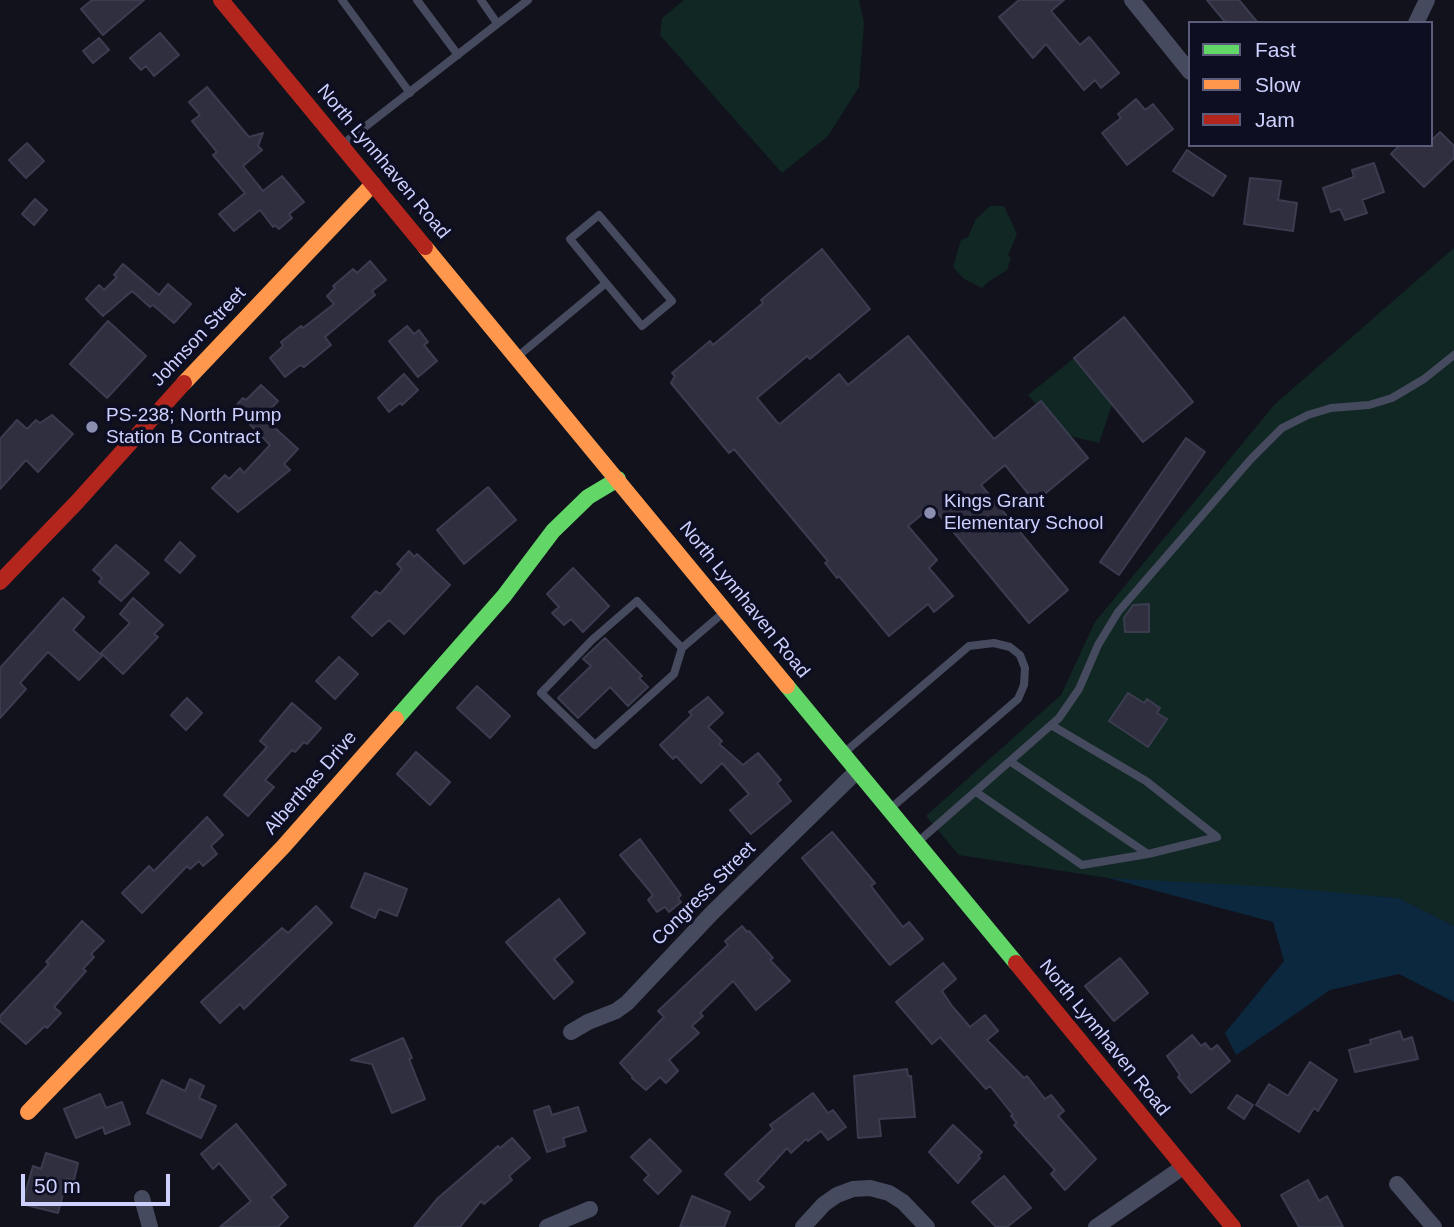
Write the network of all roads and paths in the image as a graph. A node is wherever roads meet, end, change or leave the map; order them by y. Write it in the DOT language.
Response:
graph roads {
  1 [pos="221,0"];
  2 [pos="342,0"];
  3 [pos="417,0"];
  4 [pos="481,0"];
  5 [pos="528,0"];
  6 [pos="1132,0"];
  7 [pos="1427,0"];
  8 [pos="1417,21"];
  9 [pos="497,23"];
  10 [pos="458,54"];
  11 [pos="1188,70"];
  12 [pos="410,93"];
  13 [pos="341,145"];
  14 [pos="373,184"];
  15 [pos="606,282"];
  16 [pos="1454,355"];
  17 [pos="517,356"];
  18 [pos="618,479"];
  19 [pos="0,582"];
  20 [pos="725,611"];
  21 [pos="682,648"];
  22 [pos="1051,724"];
  23 [pos="843,754"];
  24 [pos="1011,762"];
  25 [pos="858,771"];
  26 [pos="976,792"];
  27 [pos="889,810"];
  28 [pos="917,843"];
  29 [pos="1148,854"];
  30 [pos="571,1032"];
  31 [pos="28,1112"];
  32 [pos="1183,1167"];
  33 [pos="1397,1184"];
  34 [pos="142,1199"];
  35 [pos="590,1209"];
  36 [pos="150,1227"];
  37 [pos="547,1227"];
  38 [pos="803,1227"];
  39 [pos="926,1227"];
  40 [pos="1096,1227"];
  41 [pos="1233,1227"];
  42 [pos="1434,1227"];
  1 -- 13 [label="street, North Lynnhaven Road"];
  2 -- 12 [label="lane"];
  3 -- 10 [label="lane"];
  4 -- 9 [label="lane"];
  5 -- 9 [label="lane"];
  6 -- 11 [label="street"];
  7 -- 8 [label="street"];
  9 -- 10 [label="lane"];
  10 -- 12 [label="lane"];
  12 -- 13 [label="lane"];
  13 -- 14 [label="street, North Lynnhaven Road"];
  14 -- 17 [label="street, North Lynnhaven Road"];
  14 -- 19 [label="street, Johnson Street"];
  15 -- 15 [label="lane"];
  15 -- 17 [label="lane"];
  16 -- 22 [label="lane"];
  17 -- 18 [label="street, North Lynnhaven Road"];
  18 -- 20 [label="street, North Lynnhaven Road"];
  18 -- 31 [label="street, Alberthas Drive"];
  20 -- 21 [label="lane"];
  20 -- 23 [label="street, North Lynnhaven Road"];
  21 -- 21 [label="lane"];
  22 -- 24 [label="lane"];
  22 -- 29 [label="lane"];
  23 -- 25 [label="street, North Lynnhaven Road"];
  23 -- 27 [label="lane"];
  24 -- 26 [label="lane"];
  24 -- 29 [label="lane"];
  25 -- 27 [label="street, North Lynnhaven Road"];
  25 -- 30 [label="street, Congress Street"];
  26 -- 28 [label="lane"];
  26 -- 29 [label="lane"];
  27 -- 28 [label="street, North Lynnhaven Road"];
  28 -- 32 [label="street, North Lynnhaven Road"];
  32 -- 40 [label="street"];
  32 -- 41 [label="street, North Lynnhaven Road"];
  33 -- 42 [label="street"];
  34 -- 36 [label="street"];
  35 -- 37 [label="street"];
  38 -- 39 [label="street"];
}
